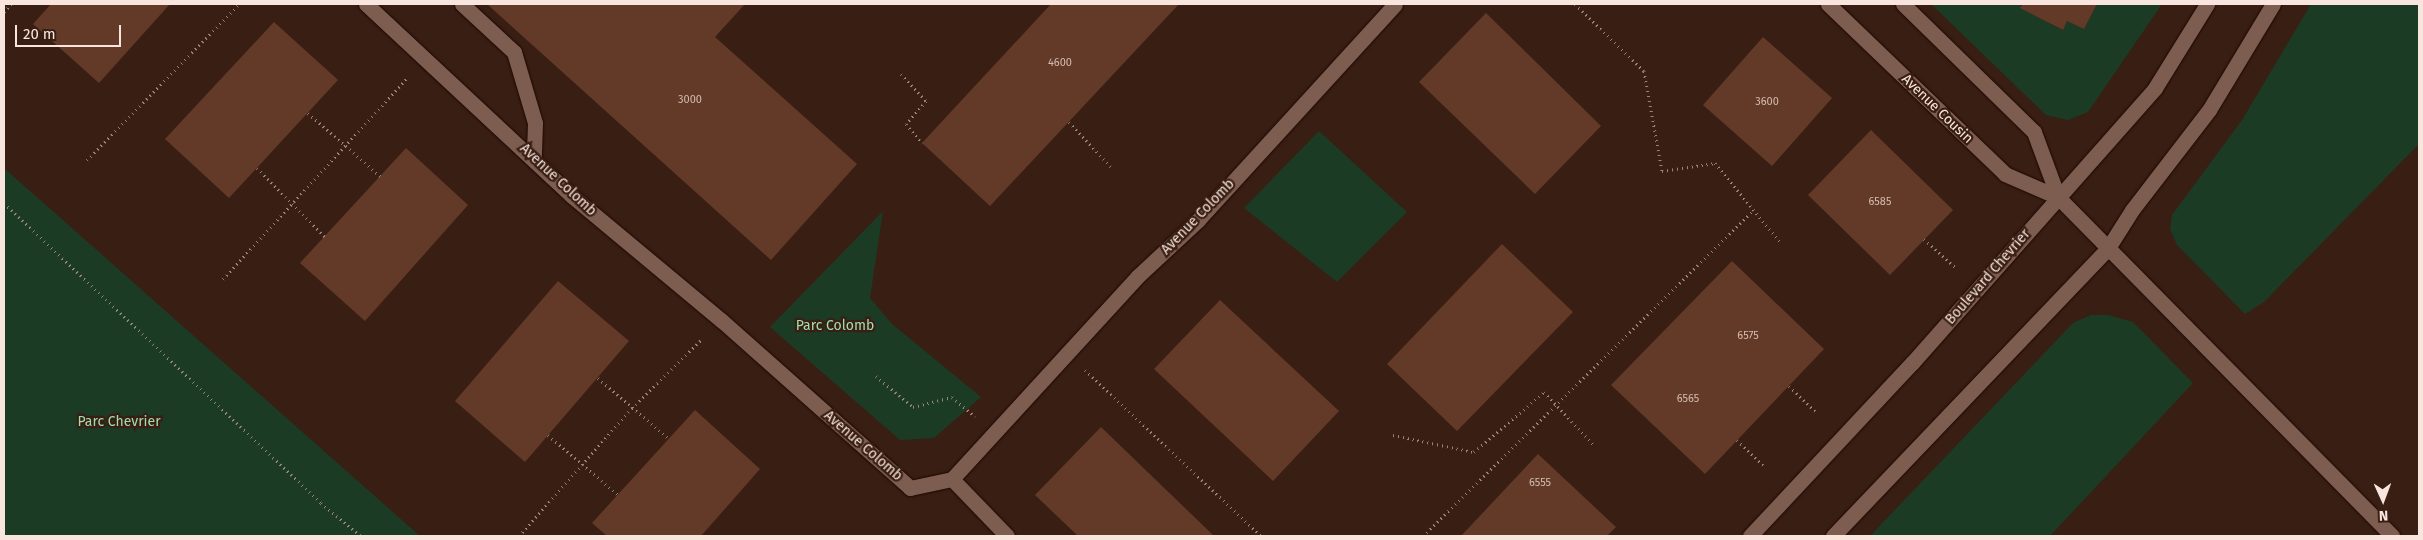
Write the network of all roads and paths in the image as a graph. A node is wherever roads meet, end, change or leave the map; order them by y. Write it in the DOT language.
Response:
graph roads {
  1 [pos="11,4"];
  2 [pos="239,4"];
  3 [pos="366,4"];
  4 [pos="462,4"];
  5 [pos="1395,4"];
  6 [pos="1575,4"];
  7 [pos="1828,4"];
  8 [pos="1903,4"];
  9 [pos="2207,4"];
  10 [pos="2272,4"];
  11 [pos="4,12"];
  12 [pos="426,57"];
  13 [pos="901,74"];
  14 [pos="308,113"];
  15 [pos="1069,122"];
  16 [pos="922,143"];
  17 [pos="345,145"];
  18 [pos="534,158"];
  19 [pos="87,160"];
  20 [pos="1111,167"];
  21 [pos="257,168"];
  22 [pos="380,176"];
  23 [pos="2058,197"];
  24 [pos="292,203"];
  25 [pos="4,204"];
  26 [pos="1754,210"];
  27 [pos="325,237"];
  28 [pos="1924,239"];
  29 [pos="1781,243"];
  30 [pos="2108,248"];
  31 [pos="1956,268"];
  32 [pos="223,279"];
  33 [pos="720,320"];
  34 [pos="1067,352"];
  35 [pos="876,376"];
  36 [pos="598,378"];
  37 [pos="1789,386"];
  38 [pos="1556,404"];
  39 [pos="632,408"];
  40 [pos="1818,414"];
  41 [pos="994,432"];
  42 [pos="548,435"];
  43 [pos="1393,435"];
  44 [pos="668,438"];
  45 [pos="1737,440"];
  46 [pos="1594,446"];
  47 [pos="583,464"];
  48 [pos="1766,468"];
  49 [pos="952,479"];
  50 [pos="617,494"];
  51 [pos="361,536"];
  52 [pos="519,536"];
  53 [pos="1007,536"];
  54 [pos="1261,536"];
  55 [pos="1423,536"];
  56 [pos="1750,536"];
  57 [pos="1833,536"];
  58 [pos="2392,536"];
  1 -- 11 [label="path"];
  2 -- 19 [label="path"];
  3 -- 12 [label="street, Avenue Colomb"];
  4 -- 18 [label="street"];
  5 -- 34 [label="street, Avenue Colomb"];
  6 -- 26 [label="path"];
  7 -- 23 [label="street, Avenue Cousin"];
  8 -- 23 [label="street, Avenue Cousin"];
  9 -- 23 [label="street, Boulevard Chevrier"];
  10 -- 30 [label="street"];
  12 -- 17 [label="path"];
  12 -- 18 [label="street, Avenue Colomb"];
  13 -- 16 [label="path"];
  14 -- 17 [label="path"];
  15 -- 20 [label="path"];
  17 -- 22 [label="path"];
  17 -- 24 [label="path"];
  18 -- 33 [label="street, Avenue Colomb"];
  21 -- 24 [label="path"];
  23 -- 30 [label="street, Avenue Cousin"];
  23 -- 56 [label="street, Boulevard Chevrier"];
  24 -- 27 [label="path"];
  24 -- 32 [label="path"];
  25 -- 51 [label="path"];
  26 -- 29 [label="path"];
  26 -- 38 [label="path"];
  28 -- 31 [label="path"];
  30 -- 57 [label="street"];
  30 -- 58 [label="street, Avenue Cousin"];
  33 -- 39 [label="path"];
  33 -- 49 [label="street, Avenue Colomb"];
  34 -- 41 [label="street, Avenue Colomb"];
  34 -- 54 [label="path"];
  35 -- 41 [label="path"];
  36 -- 39 [label="path"];
  37 -- 40 [label="path"];
  38 -- 43 [label="path"];
  38 -- 46 [label="path"];
  38 -- 55 [label="path"];
  39 -- 44 [label="path"];
  39 -- 47 [label="path"];
  41 -- 49 [label="street, Avenue Colomb"];
  42 -- 47 [label="path"];
  45 -- 48 [label="path"];
  47 -- 50 [label="path"];
  47 -- 52 [label="path"];
  49 -- 53 [label="street"];
}
